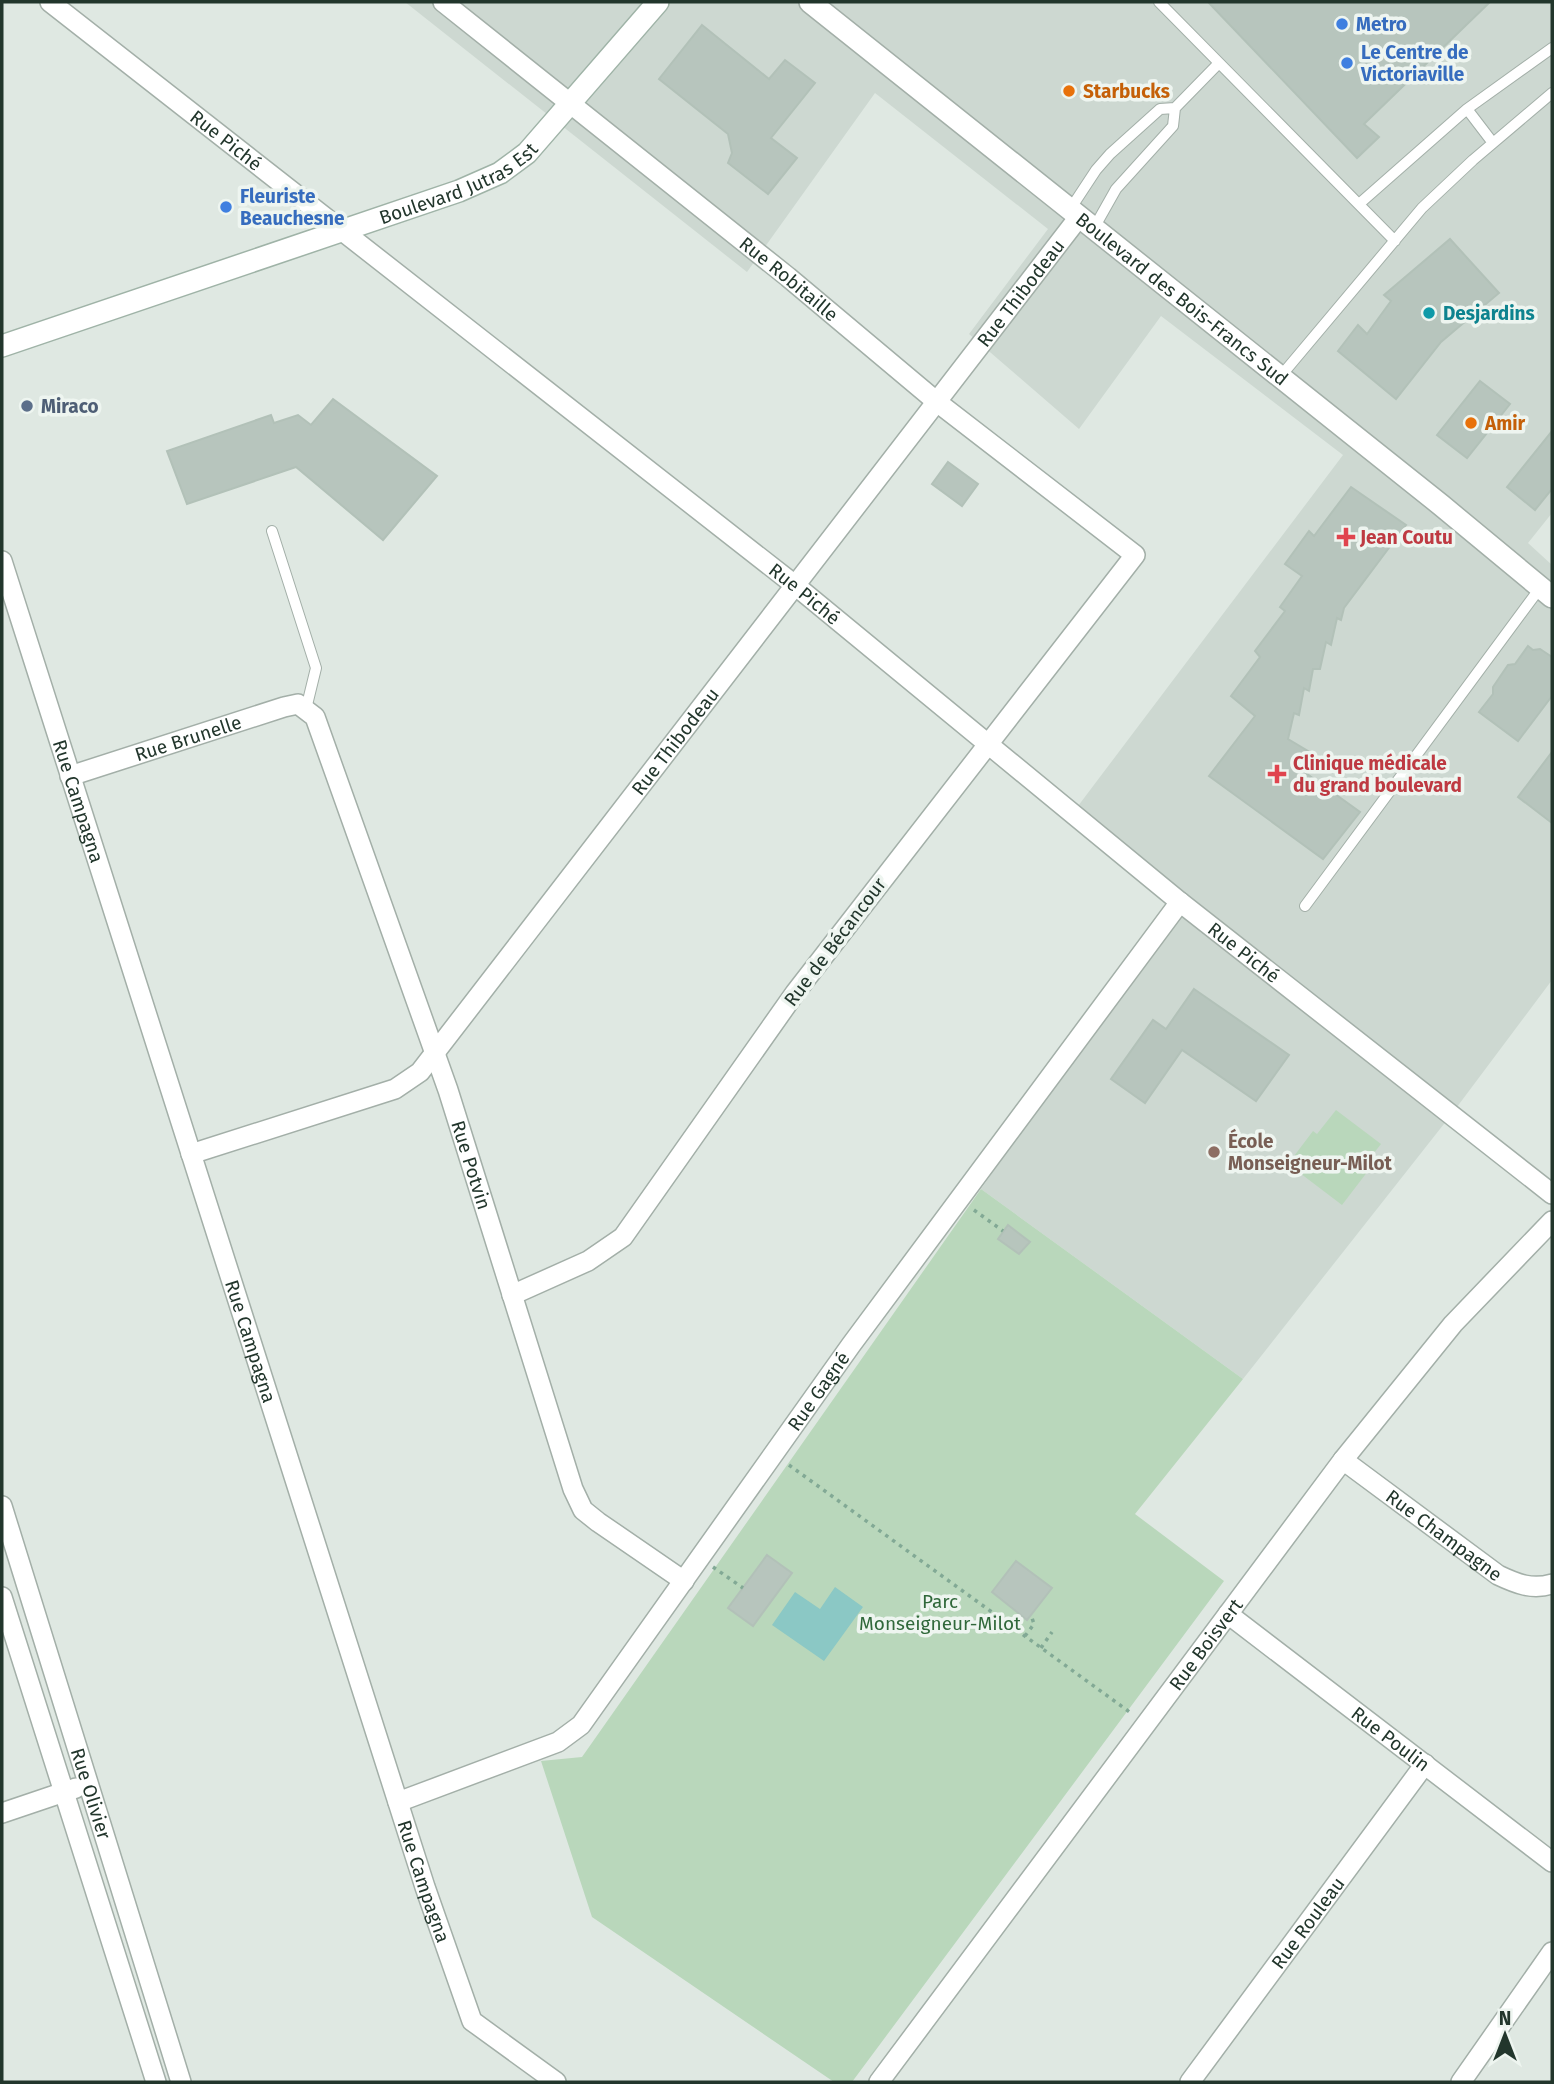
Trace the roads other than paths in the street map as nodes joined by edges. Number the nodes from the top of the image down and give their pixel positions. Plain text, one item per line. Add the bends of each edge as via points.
1 (50, 2) edge
2 (443, 2) edge
3 (658, 2) edge
4 (810, 2) edge
5 (1159, 2) edge
6 (1552, 48) edge
7 (1219, 63) junction
8 (1552, 93) edge
9 (571, 105) junction
10 (1175, 108) junction
11 (1467, 109) junction
12 (1493, 143) junction
13 (1359, 204) junction
14 (1081, 218) junction
15 (343, 230) junction
16 (1395, 241) junction
17 (2, 346) edge
18 (1280, 377) junction
19 (937, 402) junction
20 (272, 531) dead end
21 (1135, 555) joint
22 (2, 561) edge
23 (796, 586) junction
24 (1546, 592) edge
25 (306, 709) junction
26 (988, 744) junction
27 (70, 776) junction
28 (1180, 902) junction
29 (1306, 906) dead end
30 (435, 1051) junction
31 (191, 1154) junction
32 (1552, 1195) edge
33 (1552, 1221) edge
34 (512, 1296) junction
35 (1343, 1460) junction
36 (2, 1506) edge
37 (684, 1581) junction
38 (1552, 1584) edge
39 (2, 1597) edge
40 (1228, 1614) junction
41 (1425, 1764) junction
42 (86, 1784) junction
43 (64, 1791) junction
44 (398, 1802) junction
45 (2, 1813) edge
46 (1552, 1862) edge
47 (1552, 1952) edge
48 (161, 2020) junction
49 (139, 2026) junction
50 (156, 2082) edge
51 (181, 2082) edge
52 (556, 2082) edge
53 (879, 2082) edge
54 (1190, 2082) edge
55 (1461, 2082) edge

1 - 15 street, Rue Piché
2 - 9 street, Rue Robitaille
3 - 9 street, Boulevard Jutras Est
4 - 14 street, Boulevard des Bois-Francs Sud
5 - 7 lane
6 - 11 lane
7 - 10 lane
7 - 13 lane
8 - 12 lane
9 - 15 street, Boulevard Jutras Est via 527,153 500,173
9 - 19 street, Rue Robitaille via 788,276
10 - 14 lane via 1174,126 1116,189
10 - 14 lane via 1160,109 1096,170
11 - 12 lane
11 - 13 lane
12 - 16 lane via 1422,208
13 - 16 lane
14 - 18 street, Boulevard des Bois-Francs Sud
14 - 19 street, Rue Thibodeau
15 - 17 street, Boulevard Jutras Est
15 - 23 street, Rue Piché
16 - 18 lane
18 - 24 street, Boulevard des Bois-Francs Sud
19 - 21 street, Rue Robitaille
19 - 23 street, Rue Thibodeau
20 - 25 lane via 316,668
21 - 26 street, Rue de Bécancour
22 - 27 street, Rue Campagna
23 - 26 street, Rue Piché
23 - 30 street, Rue Thibodeau
24 - 29 lane
25 - 27 street, Rue Brunelle via 298,704 284,707
25 - 30 street, Rue Potvin via 315,717
26 - 28 street, Rue Piché
26 - 34 street, Rue de Bécancour via 795,992 623,1237 588,1261
27 - 31 street, Rue Campagna
28 - 32 street, Rue Piché
28 - 37 street, Rue Gagné via 773,1453
30 - 31 street, Rue Thibodeau via 420,1072 395,1089
30 - 34 street, Rue Potvin
31 - 44 street, Rue Campagna
33 - 35 street, Rue Boisvert via 1453,1324
34 - 37 street, Rue Potvin via 583,1510
35 - 38 street, Rue Champagne via 1498,1575 1521,1585 1540,1588
35 - 40 street, Rue Boisvert
36 - 42 street, Rue Olivier
37 - 44 street, Rue Gagné via 581,1725 558,1742
39 - 43 street, Rue Olivier
40 - 41 street, Rue Poulin
40 - 53 street, Rue Boisvert
41 - 46 street, Rue Poulin
41 - 54 street, Rue Rouleau
42 - 43 street
42 - 48 street, Rue Olivier
43 - 45 street
43 - 49 street, Rue Olivier
44 - 52 street, Rue Campagna via 472,2021
47 - 55 street
48 - 49 lane
48 - 51 street, Rue Olivier
49 - 50 street, Rue Olivier

